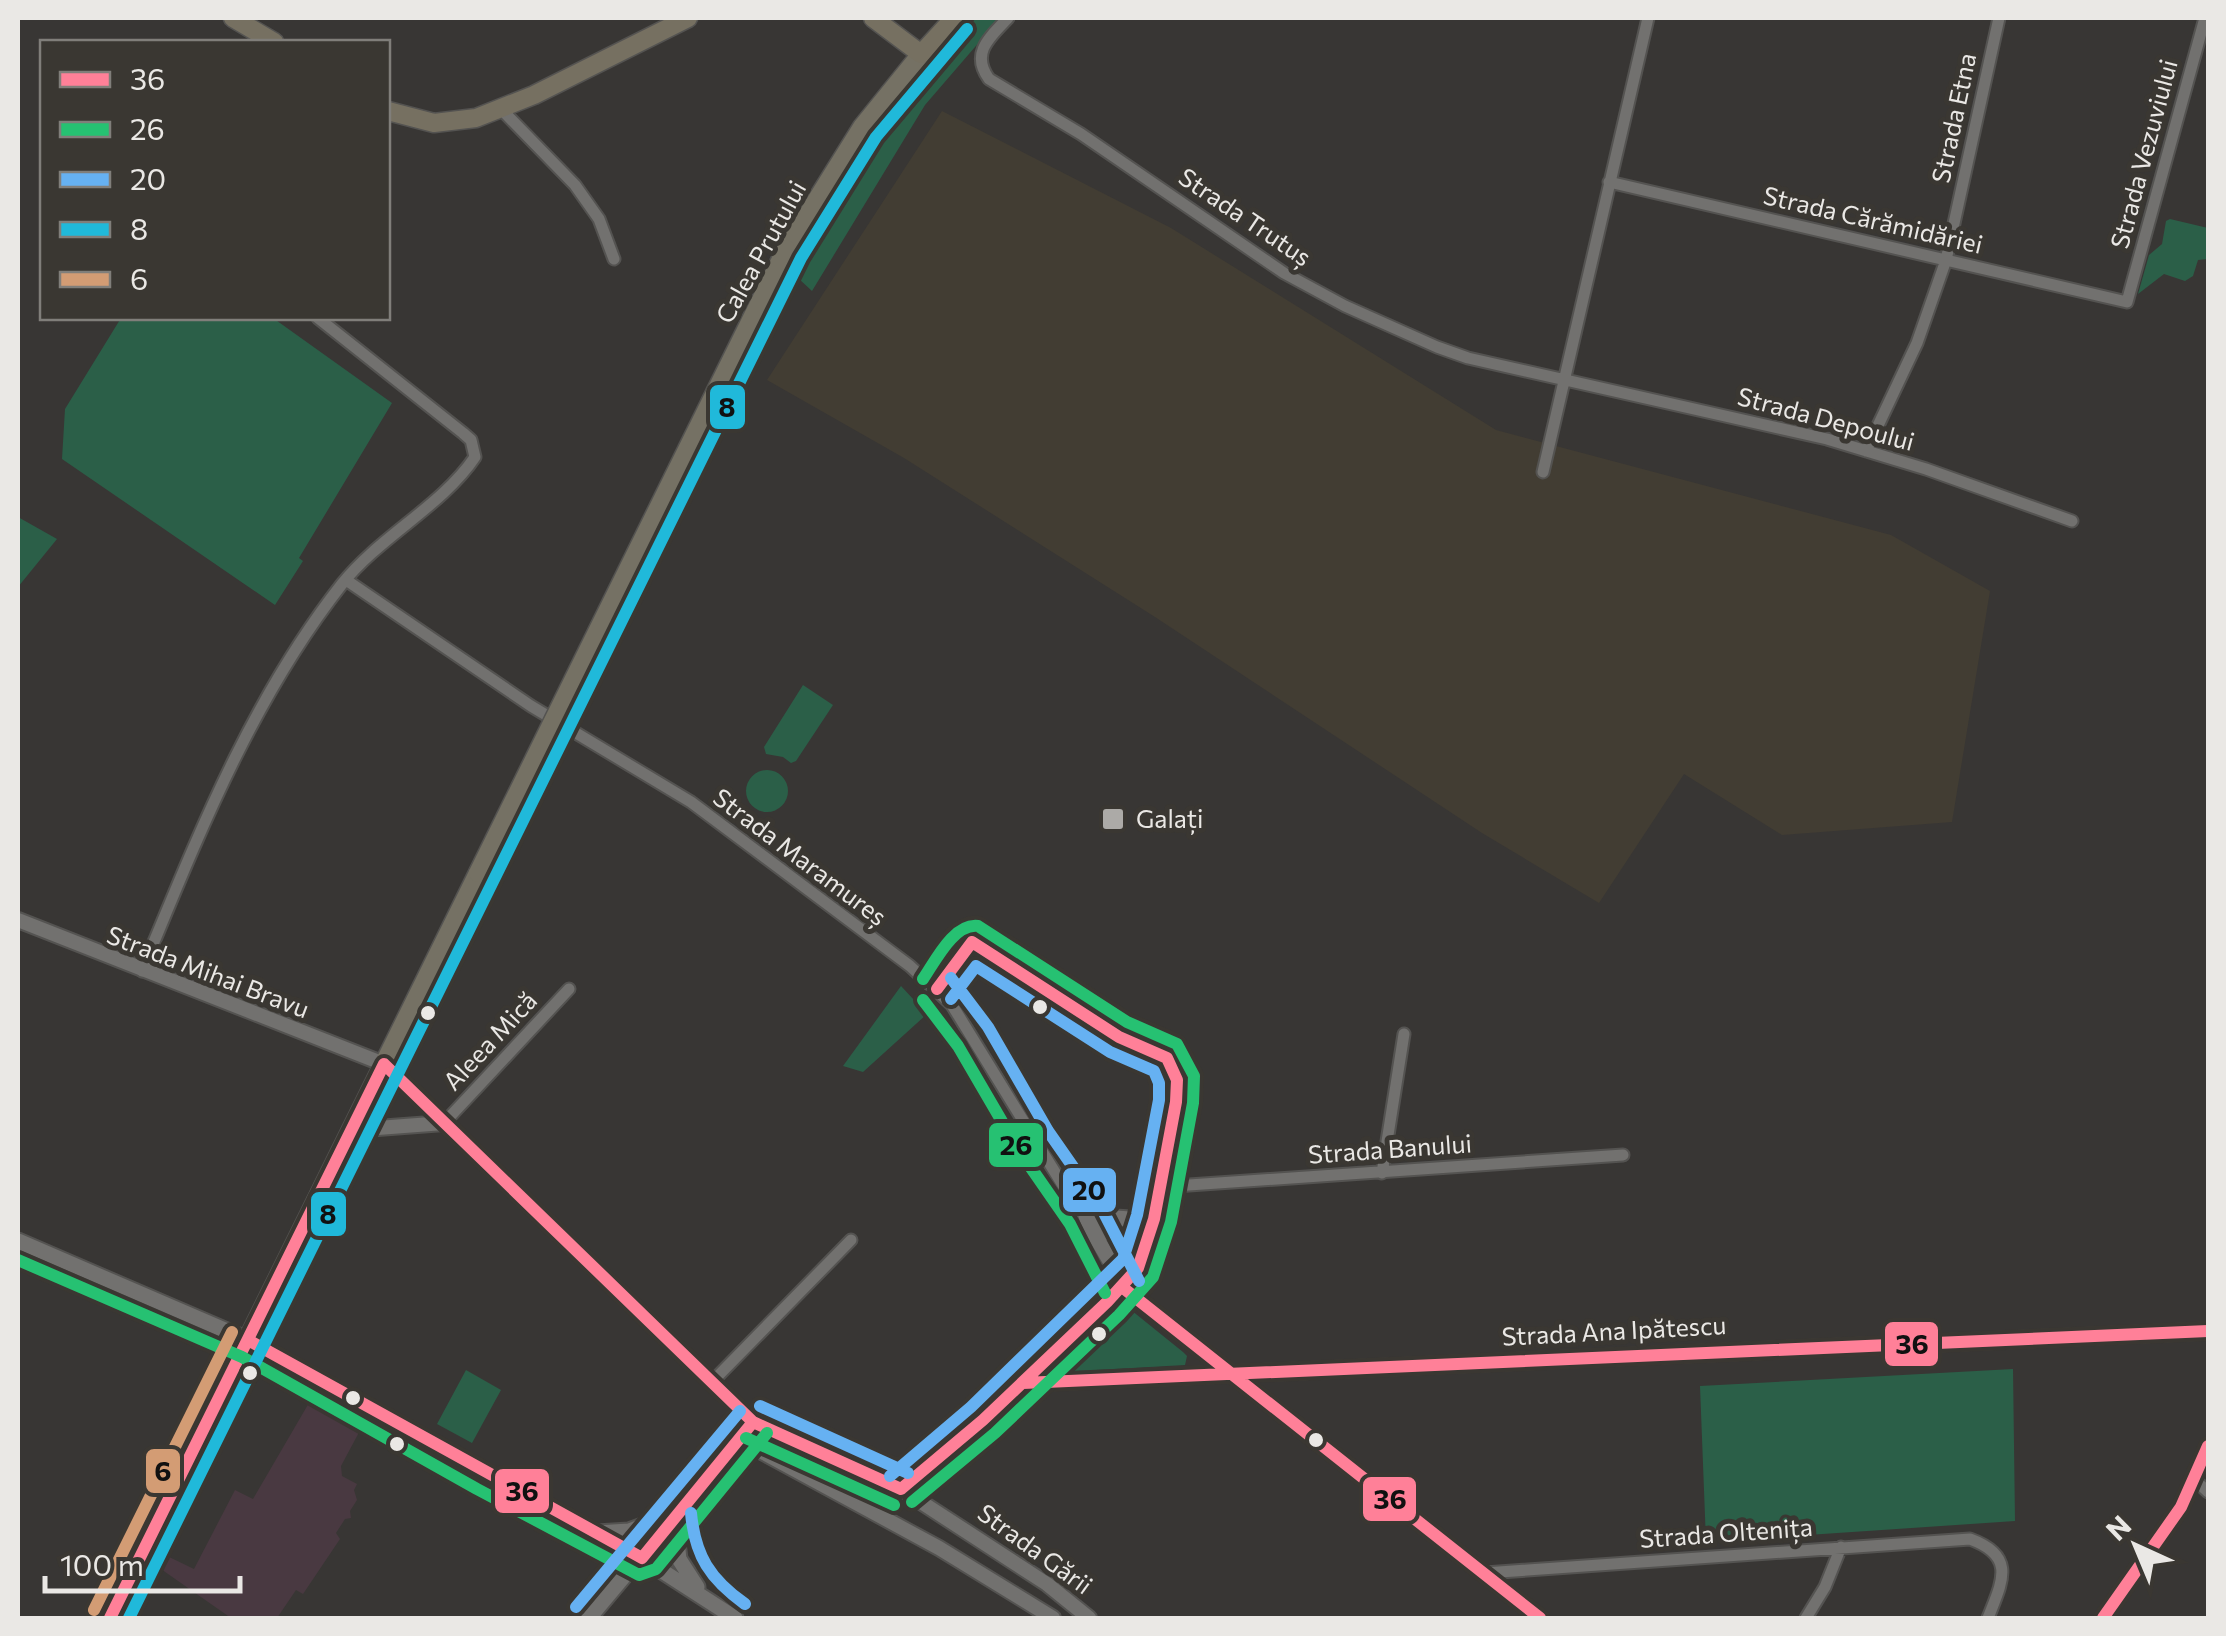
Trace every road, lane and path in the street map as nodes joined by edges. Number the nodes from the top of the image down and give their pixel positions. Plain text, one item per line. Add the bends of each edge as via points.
1 (234, 18) edge
2 (688, 18) edge
3 (873, 18) edge
4 (954, 18) edge
5 (1008, 18) edge
6 (1648, 18) edge
7 (1999, 18) edge
8 (2205, 18) edge
9 (271, 40) edge
10 (920, 54) junction
11 (501, 109) junction
12 (390, 112) edge
13 (1609, 182) junction
14 (614, 258) dead end
15 (1946, 260) junction
16 (2126, 302) joint
17 (321, 320) edge
18 (1564, 378) junction
19 (1866, 451) junction
20 (1543, 472) dead end
21 (2072, 521) dead end
22 (346, 580) junction
23 (18, 920) edge
24 (142, 971) junction
25 (569, 989) dead end
26 (1404, 1034) dead end
27 (1167, 1058) dead end
28 (384, 1064) junction
29 (444, 1124) junction
30 (352, 1130) junction
31 (1623, 1156) dead end
32 (1382, 1173) junction
33 (1160, 1187) junction
34 (1156, 1205) junction
35 (1086, 1216) junction
36 (852, 1240) dead end
37 (18, 1241) edge
38 (1145, 1252) junction
39 (1122, 1286) junction
40 (2208, 1332) edge
41 (248, 1340) junction
42 (1234, 1376) junction
43 (1023, 1382) junction
44 (712, 1384) junction
45 (752, 1422) junction
46 (738, 1438) junction
47 (2208, 1446) edge
48 (2195, 1480) junction
49 (900, 1488) junction
50 (2208, 1492) edge
51 (674, 1515) junction
52 (597, 1534) junction
53 (1840, 1547) junction
54 (642, 1558) junction
55 (1485, 1574) junction
56 (710, 1602) junction
57 (110, 1618) edge
58 (590, 1618) edge
59 (735, 1618) edge
60 (1053, 1618) edge
61 (1089, 1618) edge
62 (1540, 1618) edge
63 (1806, 1618) edge
64 (1988, 1618) edge
65 (2103, 1618) edge

1 - 9 highway
2 - 11 highway
3 - 10 highway
4 - 10 highway, Calea Prutului
5 - 18 street, Strada Trutuș via 980,54 989,79 1284,273 1436,346
6 - 13 street
7 - 15 street, Strada Etna
8 - 16 street, Strada Vezuviului
10 - 28 main road, Calea Prutului, bridge via 862,127 786,250
11 - 12 highway via 434,123
11 - 14 street via 575,186 599,219
13 - 15 street, Strada Cărămidăriei
13 - 18 street
15 - 16 street, Strada Cărămidăriei
15 - 19 street, Strada Etna via 1917,343
17 - 22 street via 464,433 475,457
18 - 19 street, Strada Depoului
18 - 20 street
19 - 21 street, Strada Depoului
22 - 24 street via 294,648 248,731
22 - 35 street, Strada Maramureș via 531,706 691,802 938,989
23 - 24 street, Strada Mihai Bravu
24 - 28 street, Strada Mihai Bravu
25 - 29 street, Aleea Mică
26 - 32 street
27 - 33 main road via 1176,1102
28 - 29 street
28 - 30 main road, Calea Prutului
29 - 30 street
29 - 44 street
30 - 41 main road, Calea Prutului
31 - 32 street, Strada Banului
32 - 33 street, Strada Banului
33 - 34 main road
34 - 35 main road via 1130,1219
34 - 38 main road
35 - 38 street, Strada Maramureș via 1104,1233
35 - 39 main road
36 - 44 street
37 - 41 main road
38 - 39 main road
39 - 42 street
39 - 43 main road
40 - 42 main road, Strada Ana Ipătescu
41 - 52 main road
41 - 57 main road, Calea Prutului
42 - 43 main road, Strada Ana Ipătescu
42 - 55 street
43 - 49 main road
44 - 45 street
45 - 46 main road
45 - 49 main road, Strada Gării
46 - 51 main road
46 - 60 street
47 - 48 street
48 - 50 street
48 - 65 street
49 - 61 street, Strada Gării
51 - 52 main road
51 - 54 main road
51 - 56 main road via 680,1559
52 - 54 main road
53 - 55 street, Strada Oltenița
53 - 63 street
53 - 64 street, Strada Oltenița via 1970,1539 1994,1551 2003,1565
54 - 56 main road
54 - 58 main road
55 - 62 street
56 - 59 main road

